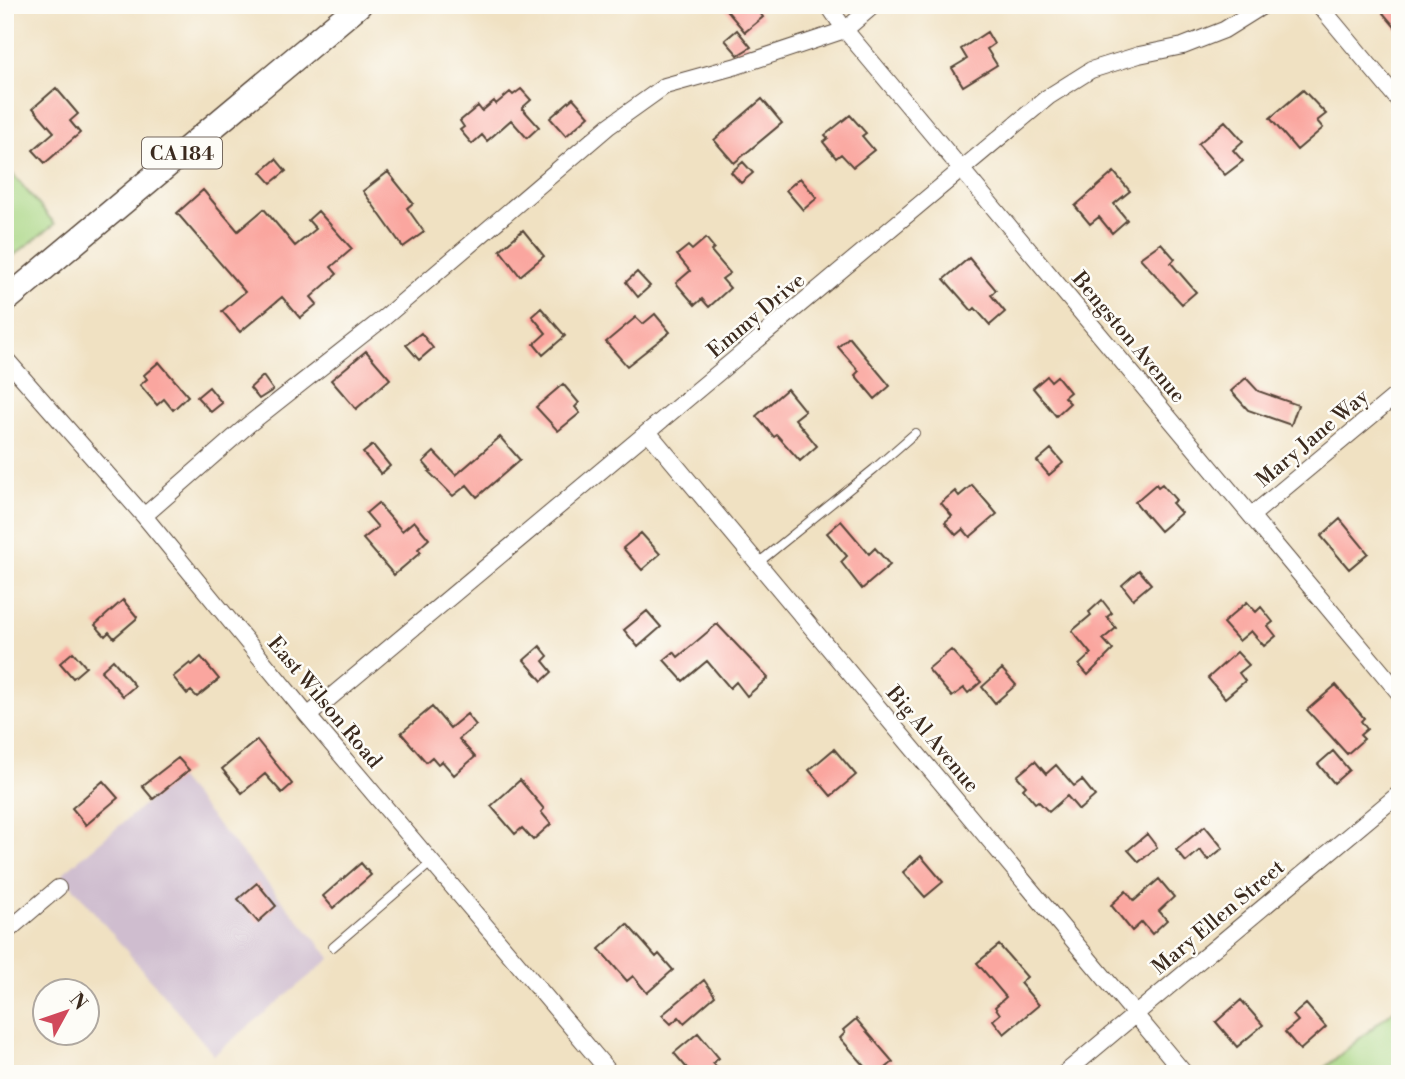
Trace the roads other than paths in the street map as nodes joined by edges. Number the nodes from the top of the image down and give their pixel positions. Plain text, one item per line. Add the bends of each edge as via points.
1 (359, 5) edge
2 (828, 5) edge
3 (874, 5) edge
4 (1264, 5) edge
5 (1319, 5) edge
6 (845, 30) junction
7 (1400, 102) edge
8 (962, 170) junction
9 (5, 300) edge
10 (5, 358) edge
11 (1400, 392) edge
12 (648, 432) junction
13 (915, 433) dead end
14 (144, 516) junction
15 (1251, 516) junction
16 (758, 563) junction
17 (1400, 694) edge
18 (308, 716) junction
19 (1400, 793) edge
20 (432, 862) junction
21 (58, 888) dead end
22 (5, 933) edge
23 (333, 947) dead end
24 (1135, 1014) junction
25 (611, 1074) edge
26 (1064, 1074) edge
27 (1185, 1074) edge

1 - 9 main road, CA 184
2 - 6 street, Bengston Avenue
3 - 6 street
4 - 8 street, Emmy Drive via 1224,30 1183,46 1091,70 1048,97
5 - 7 street
6 - 8 street, Bengston Avenue
6 - 14 street via 665,86 609,127
8 - 12 street, Emmy Drive
8 - 15 street, Bengston Avenue
10 - 14 street, East Wilson Road
11 - 15 street, Mary Jane Way
12 - 16 street, Big Al Avenue
12 - 18 street, Emmy Drive
13 - 16 lane
14 - 18 street, East Wilson Road
15 - 17 street, Bengston Avenue
16 - 24 street, Big Al Avenue
18 - 20 street, East Wilson Road
19 - 24 street, Mary Ellen Street
20 - 23 lane
20 - 25 street, East Wilson Road
21 - 22 street
24 - 26 street, Mary Ellen Street
24 - 27 street, Big Al Avenue

